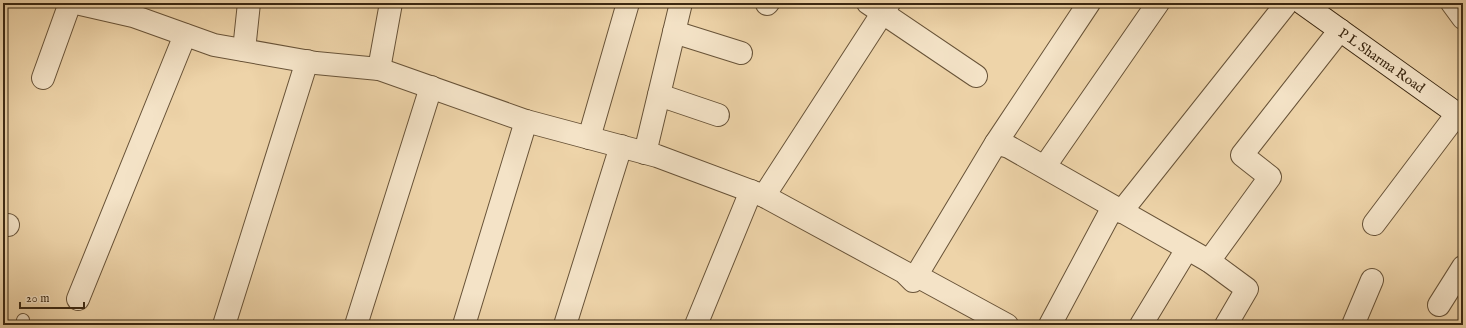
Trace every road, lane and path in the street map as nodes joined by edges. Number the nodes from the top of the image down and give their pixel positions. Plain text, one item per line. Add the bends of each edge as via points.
1 (70, 3) edge
2 (76, 3) edge
3 (249, 3) edge
4 (391, 3) edge
5 (628, 3) edge
6 (681, 3) edge
7 (1089, 3) edge
8 (1158, 3) edge
9 (1287, 3) edge
10 (1302, 3) edge
11 (1452, 3) edge
12 (880, 6) edge
13 (1463, 18) edge
14 (1340, 30) junction
15 (674, 32) junction
16 (185, 35) junction
17 (244, 50) junction
18 (741, 53) dead end
19 (307, 61) junction
20 (379, 70) junction
21 (976, 76) dead end
22 (43, 78) dead end
23 (431, 88) junction
24 (659, 95) junction
25 (718, 115) dead end
26 (1460, 116) edge
27 (526, 121) junction
28 (589, 138) junction
29 (996, 143) junction
30 (621, 146) junction
31 (645, 152) junction
32 (1044, 166) junction
33 (758, 193) junction
34 (1117, 210) junction
35 (1374, 224) dead end
36 (1187, 249) junction
37 (1209, 261) junction
38 (1463, 267) edge
39 (917, 276) junction
40 (1372, 280) dead end
41 (78, 299) dead end
42 (1438, 305) dead end
43 (224, 325) edge
44 (356, 325) edge
45 (464, 325) edge
46 (565, 325) edge
47 (696, 325) edge
48 (1007, 325) edge
49 (1050, 325) edge
50 (1141, 325) edge
51 (1226, 325) edge
52 (1353, 325) edge

1 - 22 street
2 - 16 street via 133,16
3 - 17 street
4 - 20 street
5 - 28 street
6 - 15 street
7 - 29 street
8 - 32 street
9 - 34 street
10 - 14 street, P L Sharma Road
11 - 13 street
12 - 21 street
12 - 33 street
14 - 26 street, P L Sharma Road
14 - 37 street via 1242,155 1270,177
15 - 18 street
15 - 24 street
16 - 17 street via 214,45
16 - 41 street
17 - 19 street
19 - 20 street
19 - 43 street
20 - 23 street
23 - 27 street
23 - 44 street
24 - 25 street
24 - 31 street
26 - 35 street
27 - 28 street
27 - 45 street
28 - 30 street
29 - 32 street via 1009,147
29 - 39 street
30 - 31 street
30 - 46 street
31 - 33 street
32 - 34 street
33 - 39 street via 904,272 913,281
33 - 47 street
34 - 36 street
34 - 49 street
36 - 37 street
36 - 50 street
37 - 51 street via 1247,289
38 - 42 street
39 - 48 street
40 - 52 street

